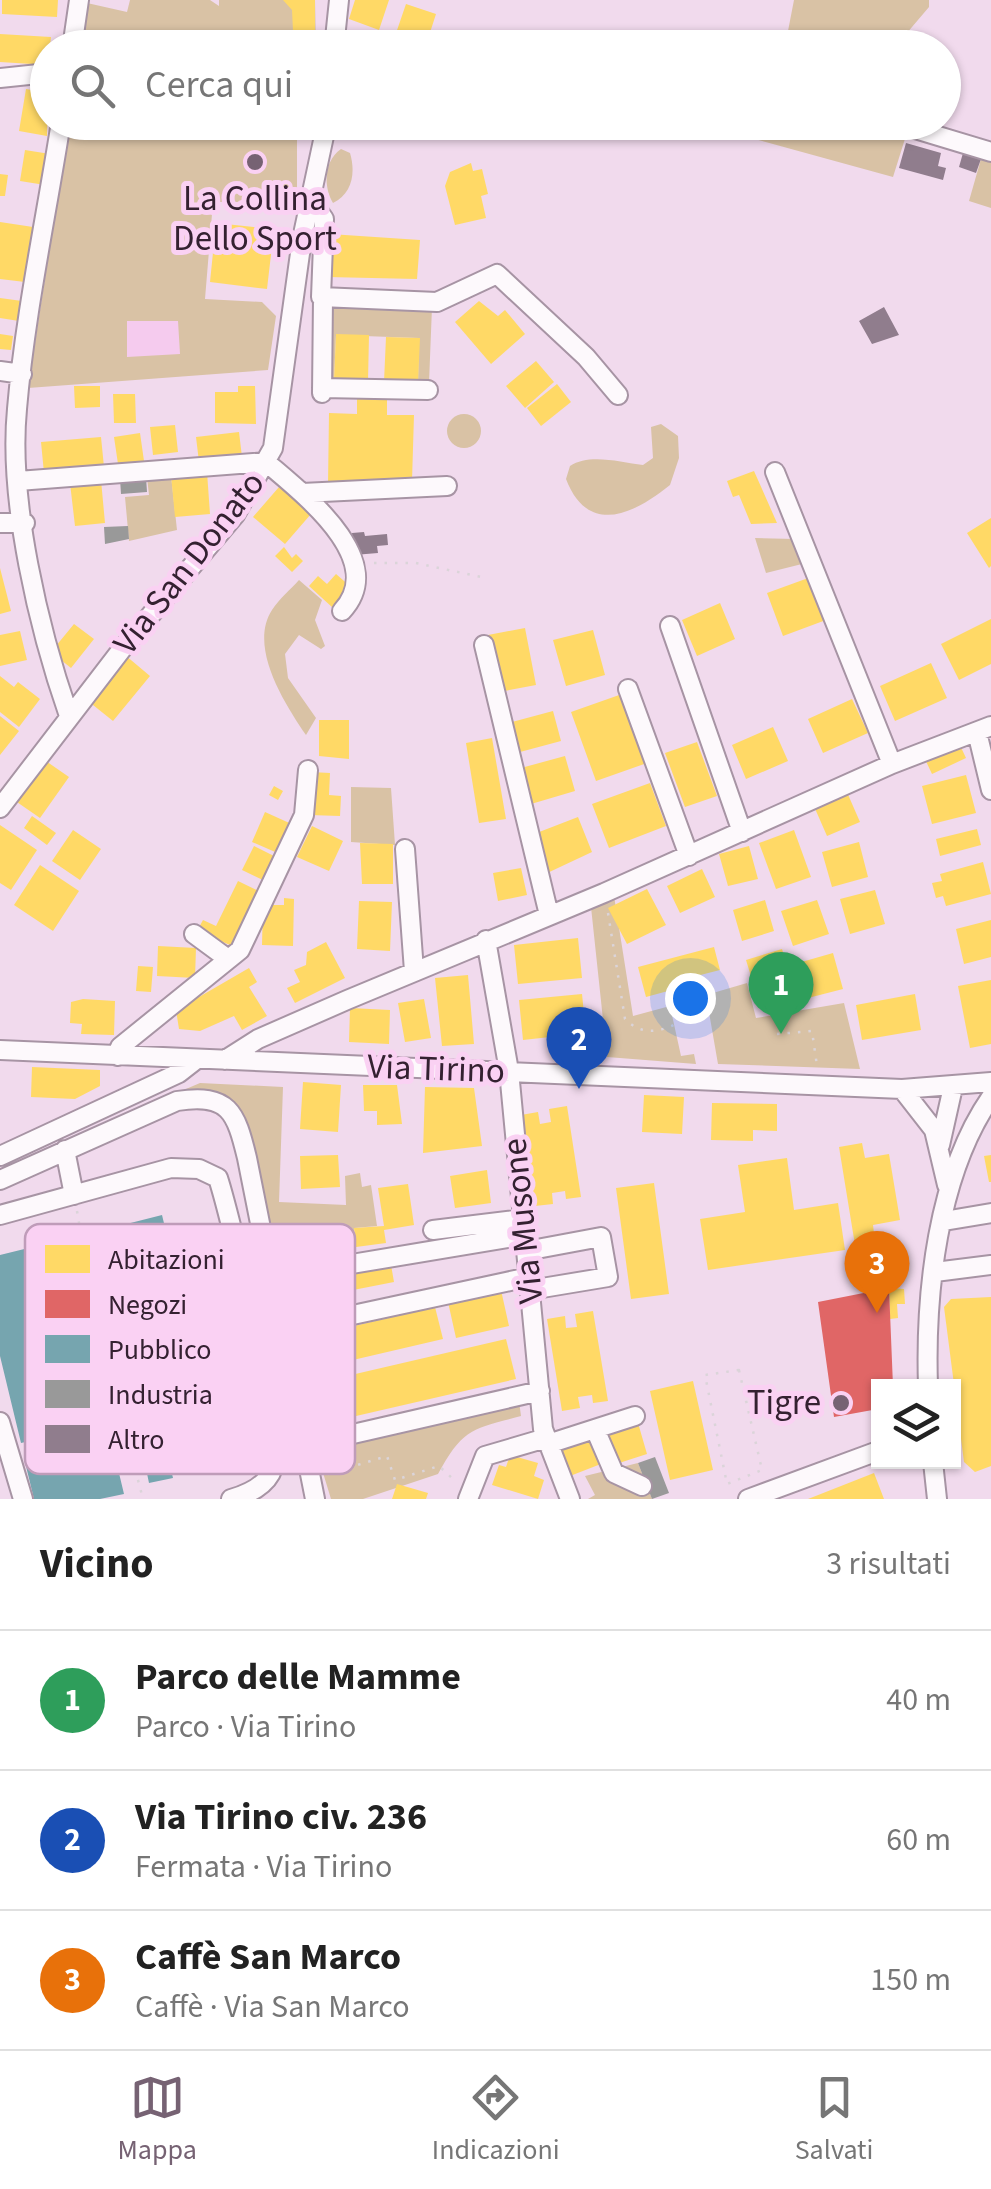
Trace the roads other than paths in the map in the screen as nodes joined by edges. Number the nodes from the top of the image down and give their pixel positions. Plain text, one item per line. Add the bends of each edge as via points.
1 (79, 0) edge
2 (338, 0) edge
3 (75, 30) edge
4 (336, 30) edge
5 (30, 76) edge
6 (0, 78) edge
7 (58, 140) edge
8 (323, 140) edge
9 (951, 140) edge
10 (991, 152) edge
11 (312, 202) junction
12 (323, 298) junction
13 (0, 371) edge
14 (22, 374) junction
15 (428, 390) dead end
16 (618, 395) dead end
17 (9, 399) edge
18 (266, 462) junction
19 (775, 472) dead end
20 (18, 481) junction
21 (447, 486) dead end
22 (302, 493) junction
23 (25, 523) junction
24 (0, 524) edge
25 (342, 611) dead end
26 (670, 626) dead end
27 (484, 645) dead end
28 (628, 689) dead end
29 (69, 716) junction
30 (984, 729) edge
31 (892, 764) junction
32 (308, 770) dead end
33 (991, 790) edge
34 (3, 797) edge
35 (742, 832) junction
36 (405, 849) dead end
37 (690, 856) junction
38 (549, 915) junction
39 (194, 934) dead end
40 (486, 940) junction
41 (228, 960) junction
42 (414, 971) junction
43 (0, 1050) edge
44 (118, 1056) junction
45 (197, 1059) junction
46 (225, 1060) junction
47 (510, 1071) junction
48 (991, 1082) edge
49 (953, 1087) junction
50 (902, 1089) junction
51 (991, 1097) edge
52 (968, 1137) junction
53 (940, 1146) junction
54 (66, 1150) junction
55 (0, 1156) edge
56 (0, 1180) edge
57 (948, 1189) junction
58 (74, 1195) junction
59 (991, 1213) edge
60 (0, 1215) edge
61 (944, 1222) junction
62 (233, 1224) edge
63 (260, 1224) edge
64 (433, 1230) dead end
65 (525, 1235) junction
66 (355, 1263) edge
67 (991, 1265) edge
68 (934, 1272) junction
69 (529, 1283) junction
70 (355, 1316) edge
71 (928, 1379) edge
72 (540, 1391) junction
73 (635, 1416) dead end
74 (0, 1422) edge
75 (595, 1428) junction
76 (355, 1434) edge
77 (547, 1441) junction
78 (871, 1454) edge
79 (934, 1469) edge
80 (267, 1474) edge
81 (311, 1474) edge
82 (642, 1486) dead end
83 (23, 1499) edge
84 (231, 1499) edge
85 (316, 1499) edge
86 (468, 1499) edge
87 (570, 1499) edge
88 (748, 1499) edge
89 (936, 1499) edge

1 - 3 street
2 - 4 street
5 - 6 street
7 - 14 street
8 - 11 street, Via San Donato
9 - 10 street
11 - 12 street via 324,220
11 - 18 street, Via San Donato via 278,430
12 - 15 street via 322,391
12 - 16 street via 437,302 497,274
13 - 14 street
14 - 17 street
17 - 20 street
18 - 20 street
18 - 22 street
18 - 29 street, Via San Donato via 235,515
19 - 31 street
20 - 23 street
21 - 22 street
22 - 25 street via 330,522 353,564 358,588
23 - 24 street
23 - 29 street via 46,652
26 - 35 street
27 - 38 street
28 - 37 street
29 - 34 street, Via San Donato
30 - 31 street
30 - 33 street
31 - 35 street
32 - 41 street via 304,815 240,950
35 - 37 street
36 - 42 street
37 - 38 street
38 - 40 street
39 - 41 street
40 - 42 street
40 - 47 street, Via Musone
41 - 44 street via 120,1047
42 - 46 street
43 - 44 street, Via Tirino
44 - 45 street, Via Tirino
45 - 46 street, Via Tirino
45 - 55 street
46 - 47 street, Via Tirino
47 - 50 street, Via Tirino
47 - 65 street, Via Musone
48 - 49 street, Via Tirino
49 - 50 street, Via Tirino
49 - 52 street
49 - 53 street
50 - 53 street via 926,1114
51 - 52 street
52 - 57 street
53 - 57 street
54 - 56 street
54 - 58 street
54 - 63 street via 177,1101 218,1102 230,1110 247,1158
57 - 61 street
58 - 60 street
58 - 62 street via 171,1168 199,1169 218,1178
59 - 61 street
61 - 68 street
64 - 65 street
65 - 66 street
65 - 69 street, Via Musone
65 - 69 street via 601,1237 608,1277
67 - 68 street
68 - 71 street
69 - 70 street
69 - 72 street, Via Musone
72 - 76 street
72 - 77 street, Via Musone
73 - 75 street
74 - 83 street
75 - 77 street
75 - 82 street via 614,1473
77 - 86 street via 485,1456
77 - 87 street, Via Musone
78 - 88 street
79 - 89 street
80 - 84 street via 258,1488
81 - 85 street

